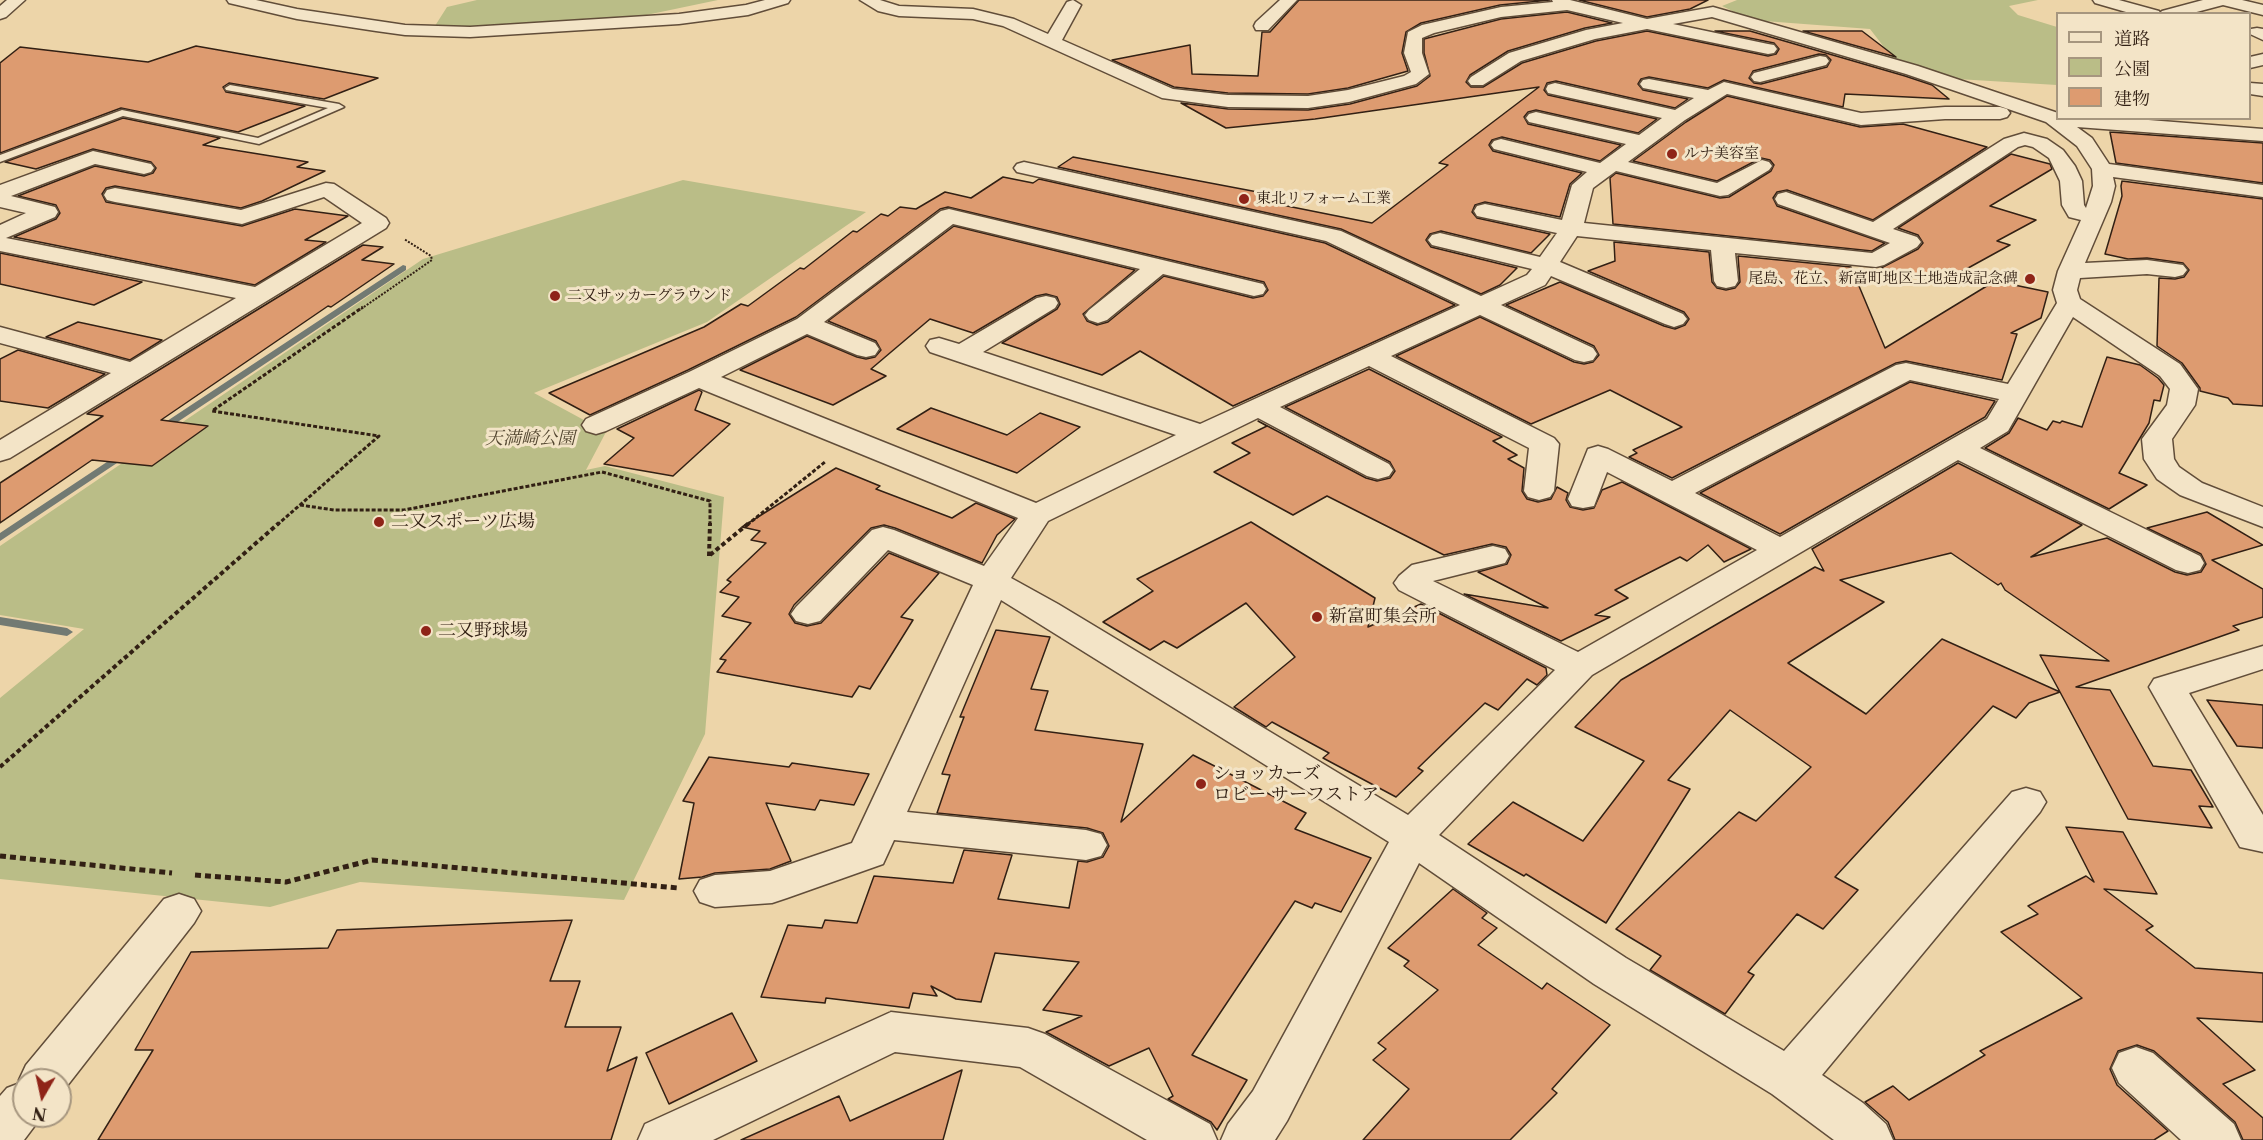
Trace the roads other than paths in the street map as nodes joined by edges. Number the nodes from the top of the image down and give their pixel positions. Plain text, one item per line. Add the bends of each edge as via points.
1 (17, 0) edge
2 (235, 0) edge
3 (782, 0) edge
4 (868, 0) edge
5 (1289, 0) edge
6 (2101, 0) edge
7 (2222, 0) edge
8 (1563, 2) edge
9 (1073, 5) dead end
10 (1716, 6) edge
11 (2263, 10) edge
12 (2146, 12) edge
13 (2176, 12) edge
14 (0, 14) edge
15 (1642, 17) junction
16 (1262, 26) dead end
17 (1711, 37) junction
18 (1052, 42) junction
19 (1566, 43) junction
20 (1679, 51) dead end
21 (1820, 61) junction
22 (1542, 62) dead end
23 (1760, 77) dead end
24 (1477, 81) dead end
25 (1649, 84) dead end
26 (230, 88) dead end
27 (1555, 89) dead end
28 (1710, 96) junction
29 (2000, 113) junction
30 (1678, 116) junction
31 (1536, 118) dead end
32 (2055, 119) joint
33 (2056, 120) edge
34 (2068, 120) edge
35 (2263, 135) edge
36 (1642, 142) junction
37 (1501, 145) dead end
38 (0, 159) edge
39 (1762, 166) dead end
40 (1608, 167) junction
41 (144, 168) dead end
42 (1024, 168) dead end
43 (2102, 169) junction
44 (2263, 191) edge
45 (0, 194) edge
46 (115, 195) dead end
47 (1786, 199) dead end
48 (0, 200) edge
49 (1485, 211) dead end
50 (2093, 217) junction
51 (1571, 229) junction
52 (1876, 230) junction
53 (0, 233) edge
54 (1440, 240) dead end
55 (0, 244) edge
56 (1722, 244) junction
57 (1546, 265) junction
58 (1158, 266) junction
59 (2175, 270) dead end
60 (2070, 271) junction
61 (1726, 281) dead end
62 (1254, 289) dead end
63 (257, 295) junction
64 (1046, 303) dead end
65 (2069, 303) junction
66 (1479, 305) junction
67 (1098, 315) dead end
68 (1674, 319) dead end
69 (806, 324) junction
70 (0, 335) edge
71 (866, 349) dead end
72 (1584, 354) dead end
73 (1370, 356) junction
74 (132, 371) junction
75 (699, 378) junction
76 (2016, 394) junction
77 (1258, 407) junction
78 (596, 425) dead end
79 (1203, 435) junction
80 (1958, 448) junction
81 (0, 452) edge
82 (1378, 470) dead end
83 (1539, 491) dead end
84 (1672, 493) junction
85 (1583, 499) dead end
86 (1037, 514) junction
87 (2263, 518) edge
88 (1781, 550) junction
89 (1493, 556) dead end
90 (2188, 563) dead end
91 (992, 581) junction
92 (808, 614) dead end
93 (2263, 657) edge
94 (1579, 667) junction
95 (2026, 802) dead end
96 (881, 824) junction
97 (1412, 837) junction
98 (2260, 840) edge
99 (1086, 845) dead end
100 (179, 886) road end
101 (715, 891) road end
102 (51, 1068) edge
103 (2136, 1068) dead end
104 (1789, 1078) junction
105 (12, 1118) edge
106 (0, 1133) edge
107 (663, 1140) edge
108 (1192, 1140) edge
109 (1246, 1140) edge
110 (1868, 1140) edge
111 (2216, 1140) edge

1 - 14 street
2 - 3 street via 297,14 405,30 470,32 679,19 748,10
4 - 18 street via 899,11 991,17
5 - 16 street
6 - 12 street
7 - 11 street
7 - 13 street
8 - 15 street
8 - 18 street via 1428,29 1414,36 1413,53 1420,74 1349,96 1308,102 1228,101 1169,94
9 - 18 street
10 - 15 street via 1680,18
10 - 32 street
15 - 17 street
15 - 19 street
17 - 20 street
17 - 21 street
19 - 22 street
19 - 24 street via 1515,57
21 - 23 street
21 - 29 street
25 - 28 street
26 - 38 lane via 339,107 259,141 122,113
27 - 30 street
28 - 29 street via 1724,88 1861,119
28 - 30 street
29 - 32 street
30 - 36 street
31 - 36 street
33 - 43 street via 2085,142
34 - 35 street
36 - 40 street
37 - 40 street
39 - 40 street via 1720,190
40 - 51 street via 1583,185
41 - 45 street via 93,157
42 - 66 street via 1333,236
43 - 44 street
43 - 50 street via 2104,186
46 - 63 street via 242,217 326,189 378,223
47 - 52 street
48 - 53 street via 47,212
49 - 51 street
50 - 52 street via 2077,212 2072,181 2056,154 2040,143 2024,139 2011,143
50 - 60 street
51 - 56 street
51 - 57 street
52 - 56 street via 1910,242 1876,260
54 - 57 street
55 - 63 street
56 - 61 street
57 - 66 street via 1536,280
57 - 68 street
58 - 62 street
58 - 67 street
58 - 69 street via 950,216
59 - 60 street via 2147,267
60 - 65 street via 2065,290
63 - 74 street
64 - 79 street via 950,350
65 - 76 street
65 - 87 street via 2170,370 2184,389 2181,405 2157,439 2159,459 2168,473 2222,504
66 - 72 street
66 - 73 street
69 - 71 street
69 - 75 street
70 - 74 street
73 - 77 street
73 - 83 street via 1544,444
74 - 81 street
75 - 78 street
75 - 86 street
76 - 80 street via 1998,424
76 - 84 street via 1906,371
77 - 79 street
77 - 82 street
79 - 86 street
80 - 88 street
80 - 90 street
84 - 85 street via 1598,455
84 - 88 street
86 - 91 street
88 - 94 street
89 - 94 street via 1424,572 1411,583
91 - 92 street via 883,537
91 - 96 street
91 - 97 street
93 - 98 street via 2167,687
94 - 97 street
95 - 104 street
96 - 99 street
96 - 101 street via 868,853 772,887
97 - 104 street via 1610,971
97 - 109 street via 1270,1106
100 - 102 street
103 - 111 street
104 - 110 street via 1845,1118
105 - 106 street
107 - 108 street via 891,1032 1029,1048

